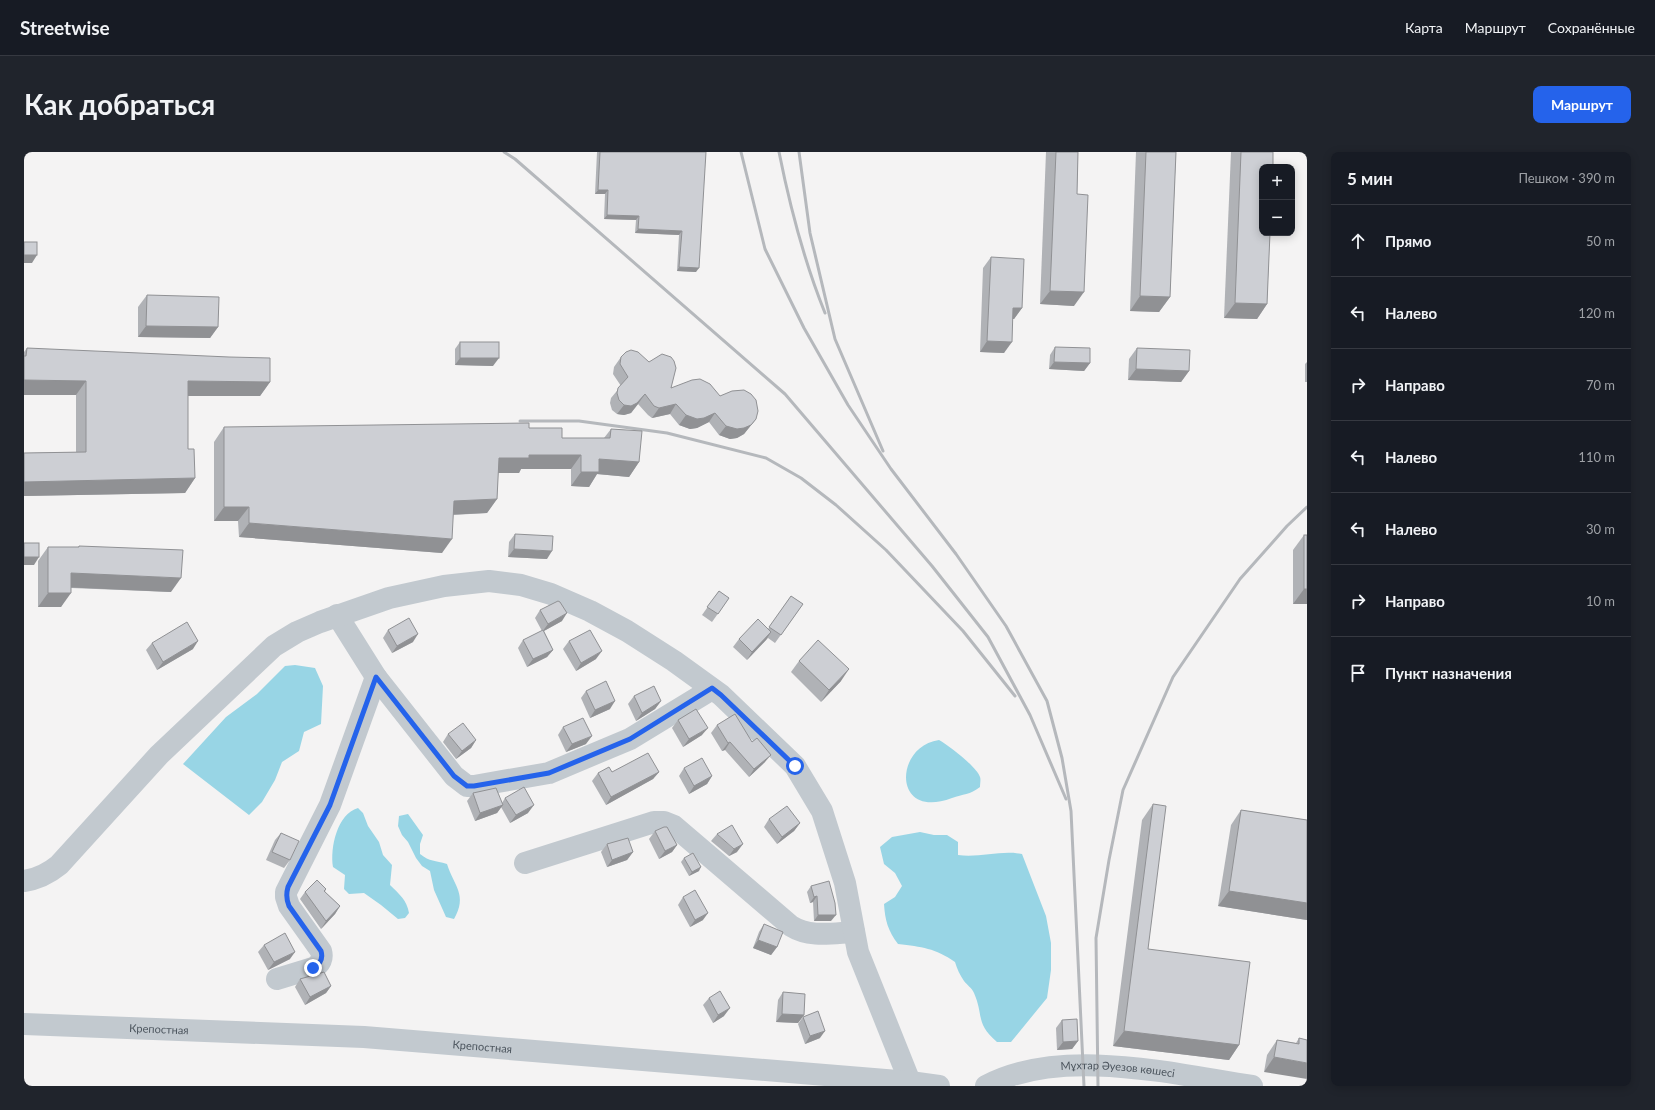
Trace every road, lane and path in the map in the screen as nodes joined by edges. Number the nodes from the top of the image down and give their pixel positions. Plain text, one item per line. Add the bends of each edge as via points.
1 (337, 615) junction
2 (376, 677) junction
3 (712, 688) junction
4 (525, 863) dead end
5 (24, 881) edge
6 (854, 932) junction
7 (277, 979) dead end
8 (24, 1024) edge
9 (910, 1082) junction
10 (940, 1086) edge
11 (986, 1086) edge
12 (1252, 1086) edge

1 - 2 street
1 - 3 street via 389,598 444,586 489,581 520,584 590,610 674,661
1 - 5 street via 297,632 274,646 159,756 59,865 48,874
2 - 3 street via 454,776 467,786 549,773 630,739
2 - 7 street via 330,805 286,892 289,906 321,951 321,961 313,968
3 - 6 street via 795,766 822,811 845,883
4 - 6 street via 654,822 664,822 674,826 798,931
6 - 9 street via 858,952
8 - 9 street, Крепостная via 364,1037
9 - 10 street, Крепостная
11 - 12 street, Мұхтар Әуезов көшесі via 1018,1073 1036,1069 1097,1066 1145,1069

